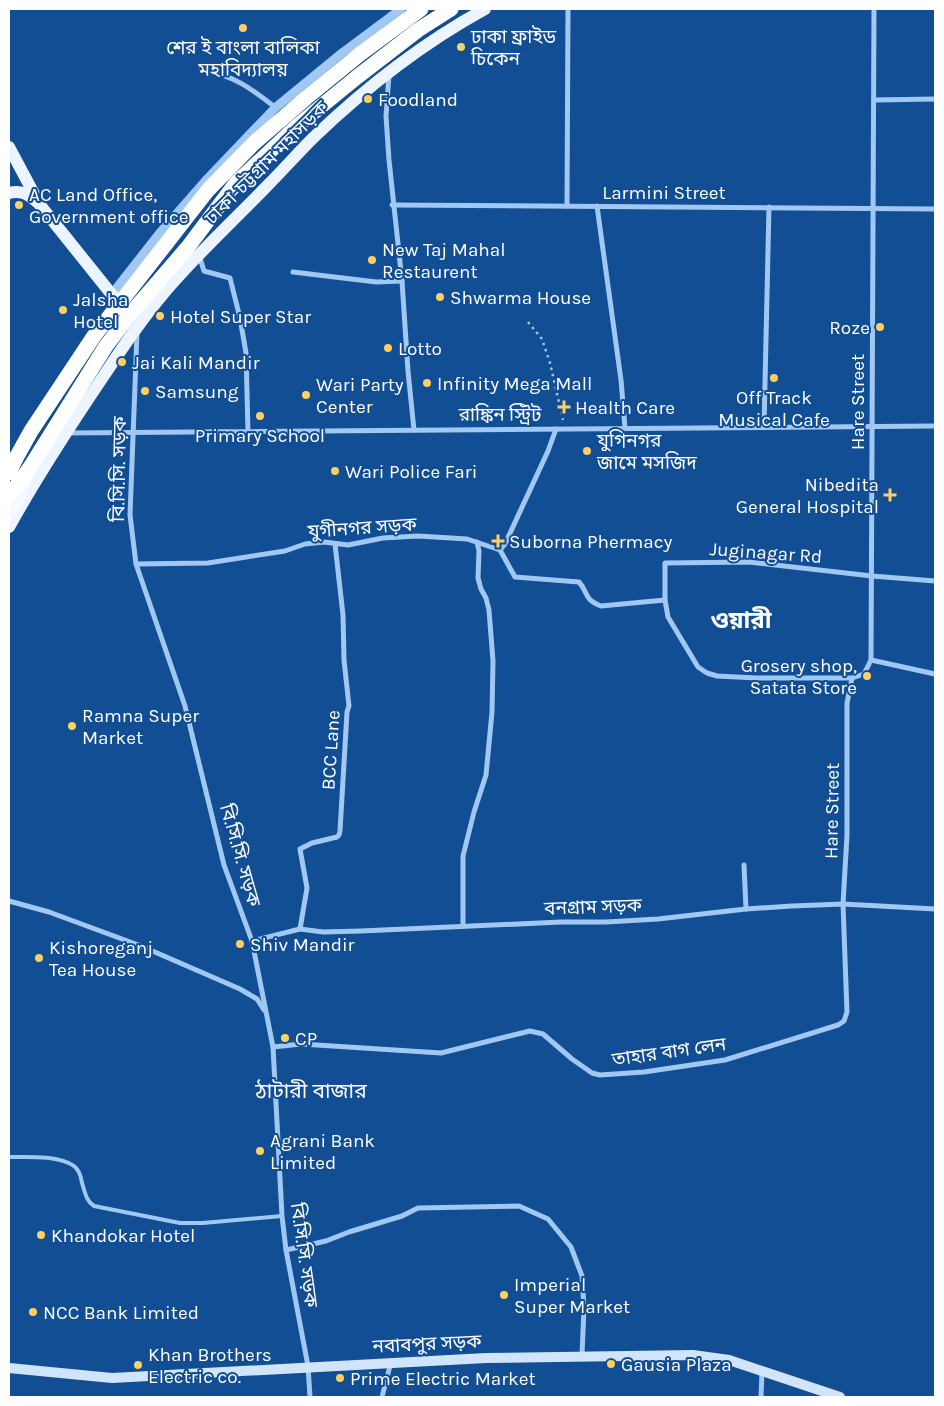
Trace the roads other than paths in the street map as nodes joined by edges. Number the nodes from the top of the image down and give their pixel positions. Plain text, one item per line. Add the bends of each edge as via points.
1 (401, 9) edge
2 (421, 9) edge
3 (452, 9) edge
4 (485, 9) edge
5 (568, 9) edge
6 (874, 9) edge
7 (458, 24) junction
8 (201, 70) dead end
9 (389, 73) junction
10 (935, 99) edge
11 (874, 100) junction
12 (275, 108) junction
13 (313, 138) junction
14 (9, 147) edge
15 (9, 192) edge
16 (40, 205) junction
17 (392, 205) junction
18 (567, 206) junction
19 (597, 206) junction
20 (769, 208) junction
21 (873, 208) junction
22 (935, 209) edge
23 (199, 254) junction
24 (293, 272) dead end
25 (402, 281) junction
26 (112, 294) junction
27 (137, 327) junction
28 (872, 426) junction
29 (935, 426) edge
30 (764, 427) junction
31 (625, 428) junction
32 (556, 429) junction
33 (414, 430) junction
34 (248, 432) junction
35 (64, 433) junction
36 (132, 433) junction
37 (12, 463) edge
38 (28, 469) junction
39 (9, 473) edge
40 (9, 496) edge
41 (9, 514) edge
42 (9, 527) edge
43 (477, 542) junction
44 (335, 544) junction
45 (500, 550) junction
46 (136, 564) junction
47 (872, 576) junction
48 (935, 581) edge
49 (665, 600) junction
50 (871, 660) junction
51 (935, 674) edge
52 (852, 678) junction
53 (744, 865) dead end
54 (9, 901) edge
55 (843, 904) junction
56 (746, 909) junction
57 (935, 909) edge
58 (463, 926) junction
59 (300, 929) junction
60 (252, 941) junction
61 (266, 1012) junction
62 (273, 1047) junction
63 (9, 1157) edge
64 (282, 1216) junction
65 (286, 1250) junction
66 (582, 1355) junction
67 (391, 1362) junction
68 (308, 1366) junction
69 (9, 1368) edge
70 (762, 1371) junction
71 (310, 1397) edge
72 (382, 1397) edge
73 (762, 1397) edge
74 (840, 1397) edge

1 - 12 street
2 - 37 highway, bridge via 306,98 254,143 208,190 94,336
3 - 7 street
3 - 38 highway, bridge via 357,76 236,183 106,346
4 - 7 main road, ঢাকা-চট্টগ্রাম মহাসড়ক
5 - 18 street
6 - 11 street, Hare Street
7 - 9 main road, ঢাকা-চট্টগ্রাম মহাসড়ক
8 - 12 street via 227,76
9 - 13 main road, ঢাকা-চট্টগ্রাম মহাসড়ক
9 - 17 street via 386,116
10 - 11 street
11 - 21 street, Hare Street
12 - 13 street
12 - 26 street via 208,178
13 - 23 main road, ঢাকা-চট্টগ্রাম মহাসড়ক
14 - 16 main road
15 - 16 main road via 28,194
16 - 26 main road
17 - 18 street, Larmini Street
17 - 25 street
18 - 19 street, Larmini Street
19 - 20 street, Larmini Street
19 - 31 street
20 - 21 street, Larmini Street
20 - 30 street
21 - 22 street, Larmini Street
21 - 28 street, Hare Street
23 - 27 main road, ঢাকা-চট্টগ্রাম মহাসড়ক
23 - 34 street via 204,271 230,278 246,353
24 - 25 street via 376,282
25 - 33 street
26 - 27 main road
27 - 35 main road, ঢাকা-চট্টগ্রাম মহাসড়ক
27 - 36 street, বি.সি.সি. সড়ক
28 - 29 street, রাঙ্কিন স্ট্রিট
28 - 30 street, রাঙ্কিন স্ট্রিট
28 - 47 street, Hare Street
30 - 31 street, রাঙ্কিন স্ট্রিট
31 - 32 street, রাঙ্কিন স্ট্রিট
32 - 33 street, রাঙ্কিন স্ট্রিট
32 - 45 street
33 - 34 street, রাঙ্কিন স্ট্রিট
34 - 36 street, রাঙ্কিন স্ট্রিট
35 - 36 street, রাঙ্কিন স্ট্রিট
35 - 42 main road, ঢাকা-চট্টগ্রাম মহাসড়ক
36 - 46 street, বি.সি.সি. সড়ক via 130,515
37 - 39 highway
38 - 40 highway
38 - 41 highway
43 - 44 street, যুগীনগর সড়ক via 418,536
43 - 45 street, যুগীনগর সড়ক
43 - 58 street via 478,578 489,610 492,712 486,775 463,856
44 - 46 street, যুগীনগর সড়ক via 305,544 285,551 208,563
44 - 59 street, BCC Lane via 349,706 340,831 336,837 300,849 307,888
45 - 49 street via 515,577 579,582 587,597 601,606
46 - 60 street, বি.সি.সি. সড়ক via 185,706 224,865
47 - 48 street
47 - 49 street, Juginagar Rd via 749,562 665,563
47 - 50 street, Hare Street
49 - 52 street via 668,617 698,667 707,673 757,678
50 - 51 street
50 - 52 street via 864,674
52 - 55 street, Hare Street via 847,703 847,835
53 - 56 street
54 - 61 street via 49,912 183,964 240,989 257,999
55 - 56 street, বনগ্রাম সড়ক
55 - 57 street, বনগ্রাম সড়ক
55 - 62 street, তাহার বাগ লেন via 847,1012 844,1021 725,1060 600,1075 572,1059 543,1034 530,1031 441,1053 301,1044
56 - 58 street, বনগ্রাম সড়ক via 632,921
58 - 59 street, বনগ্রাম সড়ক via 323,932
59 - 60 street, বনগ্রাম সড়ক
60 - 61 street, বি.সি.সি. সড়ক
61 - 62 street, বি.সি.সি. সড়ক
62 - 64 street, বি.সি.সি. সড়ক
63 - 64 lane via 49,1158 73,1165 79,1170 86,1198 101,1208 180,1222
64 - 65 street, বি.সি.সি. সড়ক
65 - 66 street via 326,1242 418,1208 519,1206 548,1219 571,1247 582,1276
65 - 68 street, বি.সি.সি. সড়ক
66 - 67 main road, নবাবপুর সড়ক
66 - 70 main road, নবাবপুর সড়ক via 693,1355 729,1360
67 - 68 main road, নবাবপুর সড়ক
67 - 72 street
68 - 69 main road, নবাবপুর সড়ক via 112,1378
68 - 71 street, বি.সি.সি. সড়ক
70 - 73 street
70 - 74 main road, নবাবপুর সড়ক

